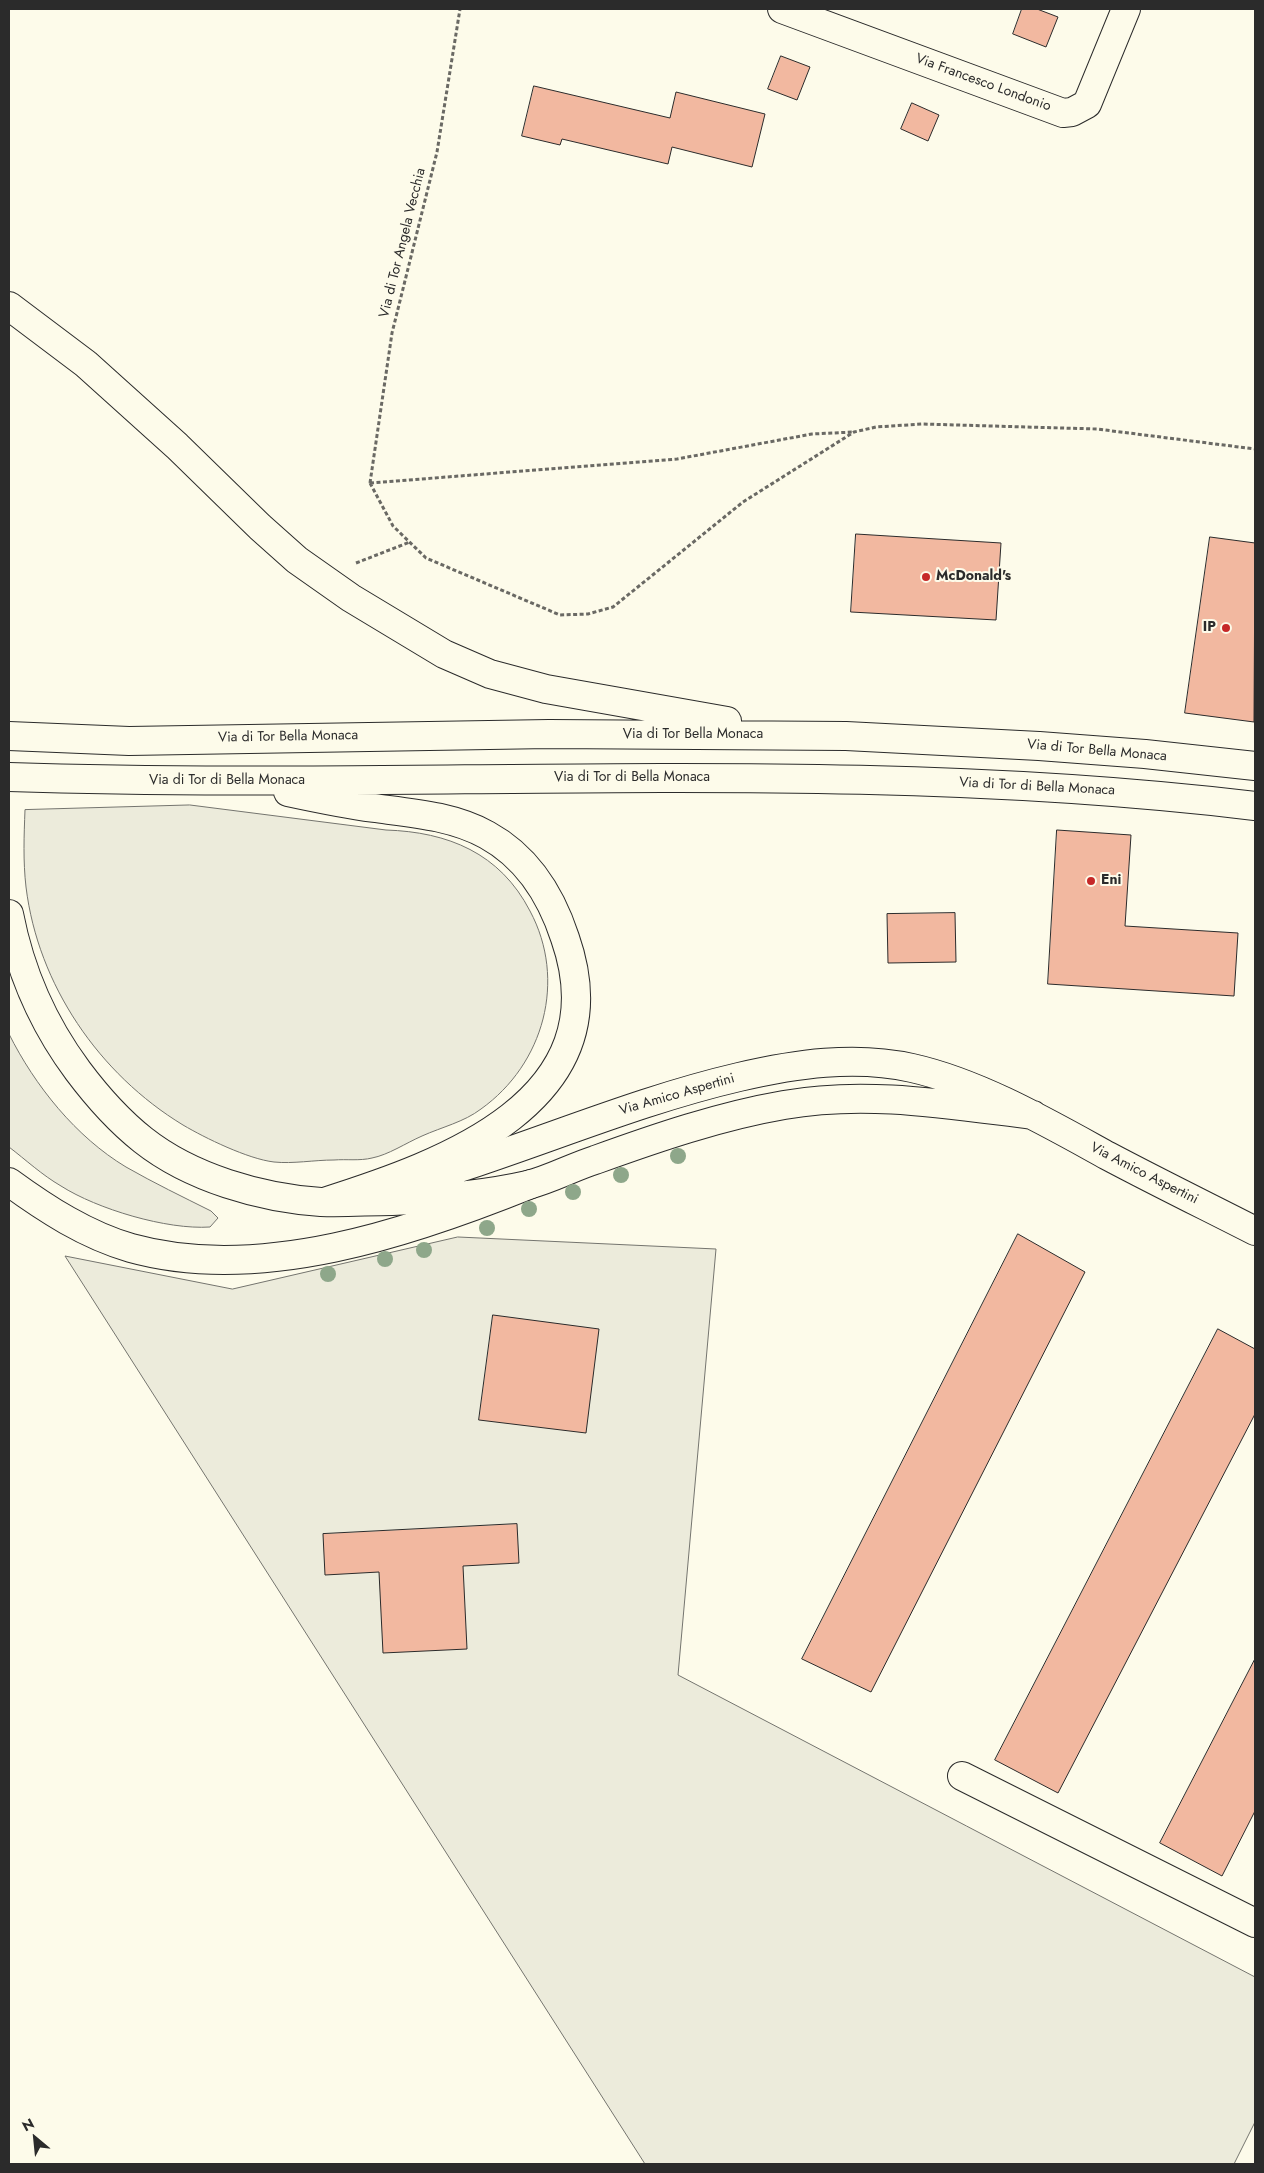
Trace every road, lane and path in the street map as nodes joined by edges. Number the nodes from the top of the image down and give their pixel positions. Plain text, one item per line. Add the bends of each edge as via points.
1 (460, 9) edge
2 (782, 9) edge
3 (1126, 9) edge
4 (9, 306) edge
5 (854, 432) junction
6 (1255, 449) edge
7 (370, 483) junction
8 (410, 542) junction
9 (321, 578) junction
10 (9, 736) edge
11 (846, 736) junction
12 (1255, 766) edge
13 (9, 777) edge
14 (245, 781) junction
15 (1255, 806) edge
16 (9, 914) edge
17 (1033, 1115) junction
18 (9, 1182) edge
19 (531, 1184) junction
20 (324, 1202) junction
21 (1255, 1231) edge
22 (962, 1776) dead end
23 (1255, 1923) edge

1 - 7 path, Via di Tor Angela Vecchia via 436,152 392,333
2 - 3 main road, Via Francesco Londonio via 1063,112 1072,112 1087,104
4 - 9 main road via 86,364 177,446 260,528
5 - 6 path via 922,424 1097,429
5 - 7 path via 812,434 677,459
5 - 8 path via 743,502 613,607 588,614 560,615 426,558
7 - 8 path via 393,526
8 - 9 path
9 - 11 main road via 444,654 508,679 694,717
10 - 11 main road, Via di Tor Bella Monaca via 129,741 549,734
11 - 12 main road, Via di Tor Bella Monaca via 1039,746
13 - 14 main road, Via di Tor di Bella Monaca
14 - 15 main road, Via di Tor di Bella Monaca via 897,780 1102,790
14 - 20 main road via 337,802 452,821 487,835 513,852 533,874 553,907 570,951 575,988 573,1028 562,1058 540,1091 495,1128 448,1157
16 - 20 main road, Via Amico Aspertini via 21,963 55,1038 86,1081 141,1139 179,1162 226,1182 278,1196
17 - 19 main road, Via Amico Aspertini via 898,1100 839,1099 795,1103 705,1124
17 - 20 main road, Via Amico Aspertini via 956,1082 911,1068 869,1062 820,1063 754,1073 678,1092 458,1169
17 - 21 main road, Via Amico Aspertini
18 - 19 main road via 67,1220 130,1248 173,1256 236,1259 326,1249 375,1238 439,1219
19 - 20 main road, Via Amico Aspertini via 430,1199
22 - 23 main road

